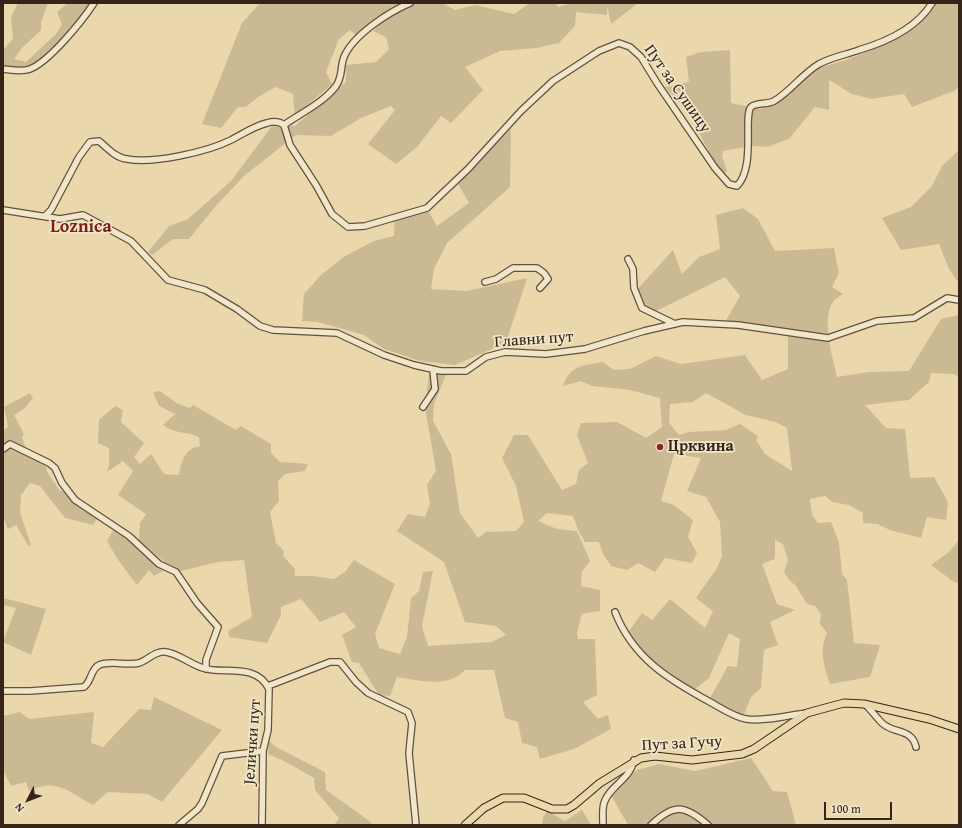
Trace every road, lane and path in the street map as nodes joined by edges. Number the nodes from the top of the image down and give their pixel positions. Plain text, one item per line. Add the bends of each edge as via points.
1 (94, 3) edge
2 (410, 3) edge
3 (932, 3) edge
4 (3, 69) edge
5 (284, 125) junction
6 (3, 210) edge
7 (45, 216) junction
8 (628, 259) dead end
9 (485, 282) dead end
10 (540, 288) dead end
11 (959, 300) edge
12 (673, 324) junction
13 (433, 370) junction
14 (423, 408) dead end
15 (3, 449) edge
16 (615, 612) dead end
17 (206, 669) junction
18 (268, 686) junction
19 (3, 691) edge
20 (864, 704) junction
21 (806, 713) junction
22 (959, 729) edge
23 (916, 747) dead end
24 (263, 751) junction
25 (634, 760) junction
26 (179, 825) edge
27 (262, 825) edge
28 (416, 825) edge
29 (465, 825) edge
30 (603, 825) edge
31 (651, 825) edge
32 (708, 825) edge

1 - 4 street via 60,46 32,69
2 - 5 street via 385,16 364,33 345,55 342,75 333,89
3 - 5 street, Пут за Сушицу via 919,19 902,32 862,50 825,61 809,70 774,101 752,106 748,111 749,147 746,168 742,181 737,186 729,184 715,168 641,58 630,47 620,43 599,51 553,80 427,208 366,226 348,227 332,214 290,145
5 - 7 street via 278,122 266,123 230,141 170,158 126,159 114,154 99,141 90,142 79,157 51,210
6 - 7 street, Главни пут
7 - 13 street, Главни пут via 60,219 83,215 131,241 168,280 206,290 260,326 274,330 337,333 384,355
8 - 12 street via 633,269 634,288 642,308
9 - 10 street via 496,279 512,268 537,268 544,272 548,279
11 - 12 street, Главни пут via 947,298 914,318 877,321 828,338 724,324
12 - 13 street, Главни пут via 585,349 546,354 505,352 486,357 466,370
13 - 14 street via 435,389
15 - 17 street via 10,444 49,462 75,500 129,536 159,564 181,577 197,603 218,627 206,660
16 - 21 street via 621,627 643,657 676,682 724,709 748,719
17 - 18 street, Јелички пут via 243,671 260,678
17 - 19 street, Јелички пут via 165,651 139,663 102,664 94,668 84,687 30,692
18 - 24 street, Јелички пут via 268,730
18 - 28 street via 330,662 340,662 368,693 408,712 412,723 409,753
20 - 21 main road, Пут за Гучу via 834,705
20 - 22 main road, Пут за Гучу via 929,718
20 - 23 street via 882,723 908,733 915,741
21 - 25 main road, Пут за Гучу via 754,749 742,754 692,760 647,756
24 - 26 street via 222,756 202,803
24 - 27 street, Јелички пут
25 - 29 main road, Пут за Гучу via 567,809 552,808 524,798 508,797 496,800
25 - 30 street via 632,770 607,796 603,810
31 - 32 street via 664,813 679,808

